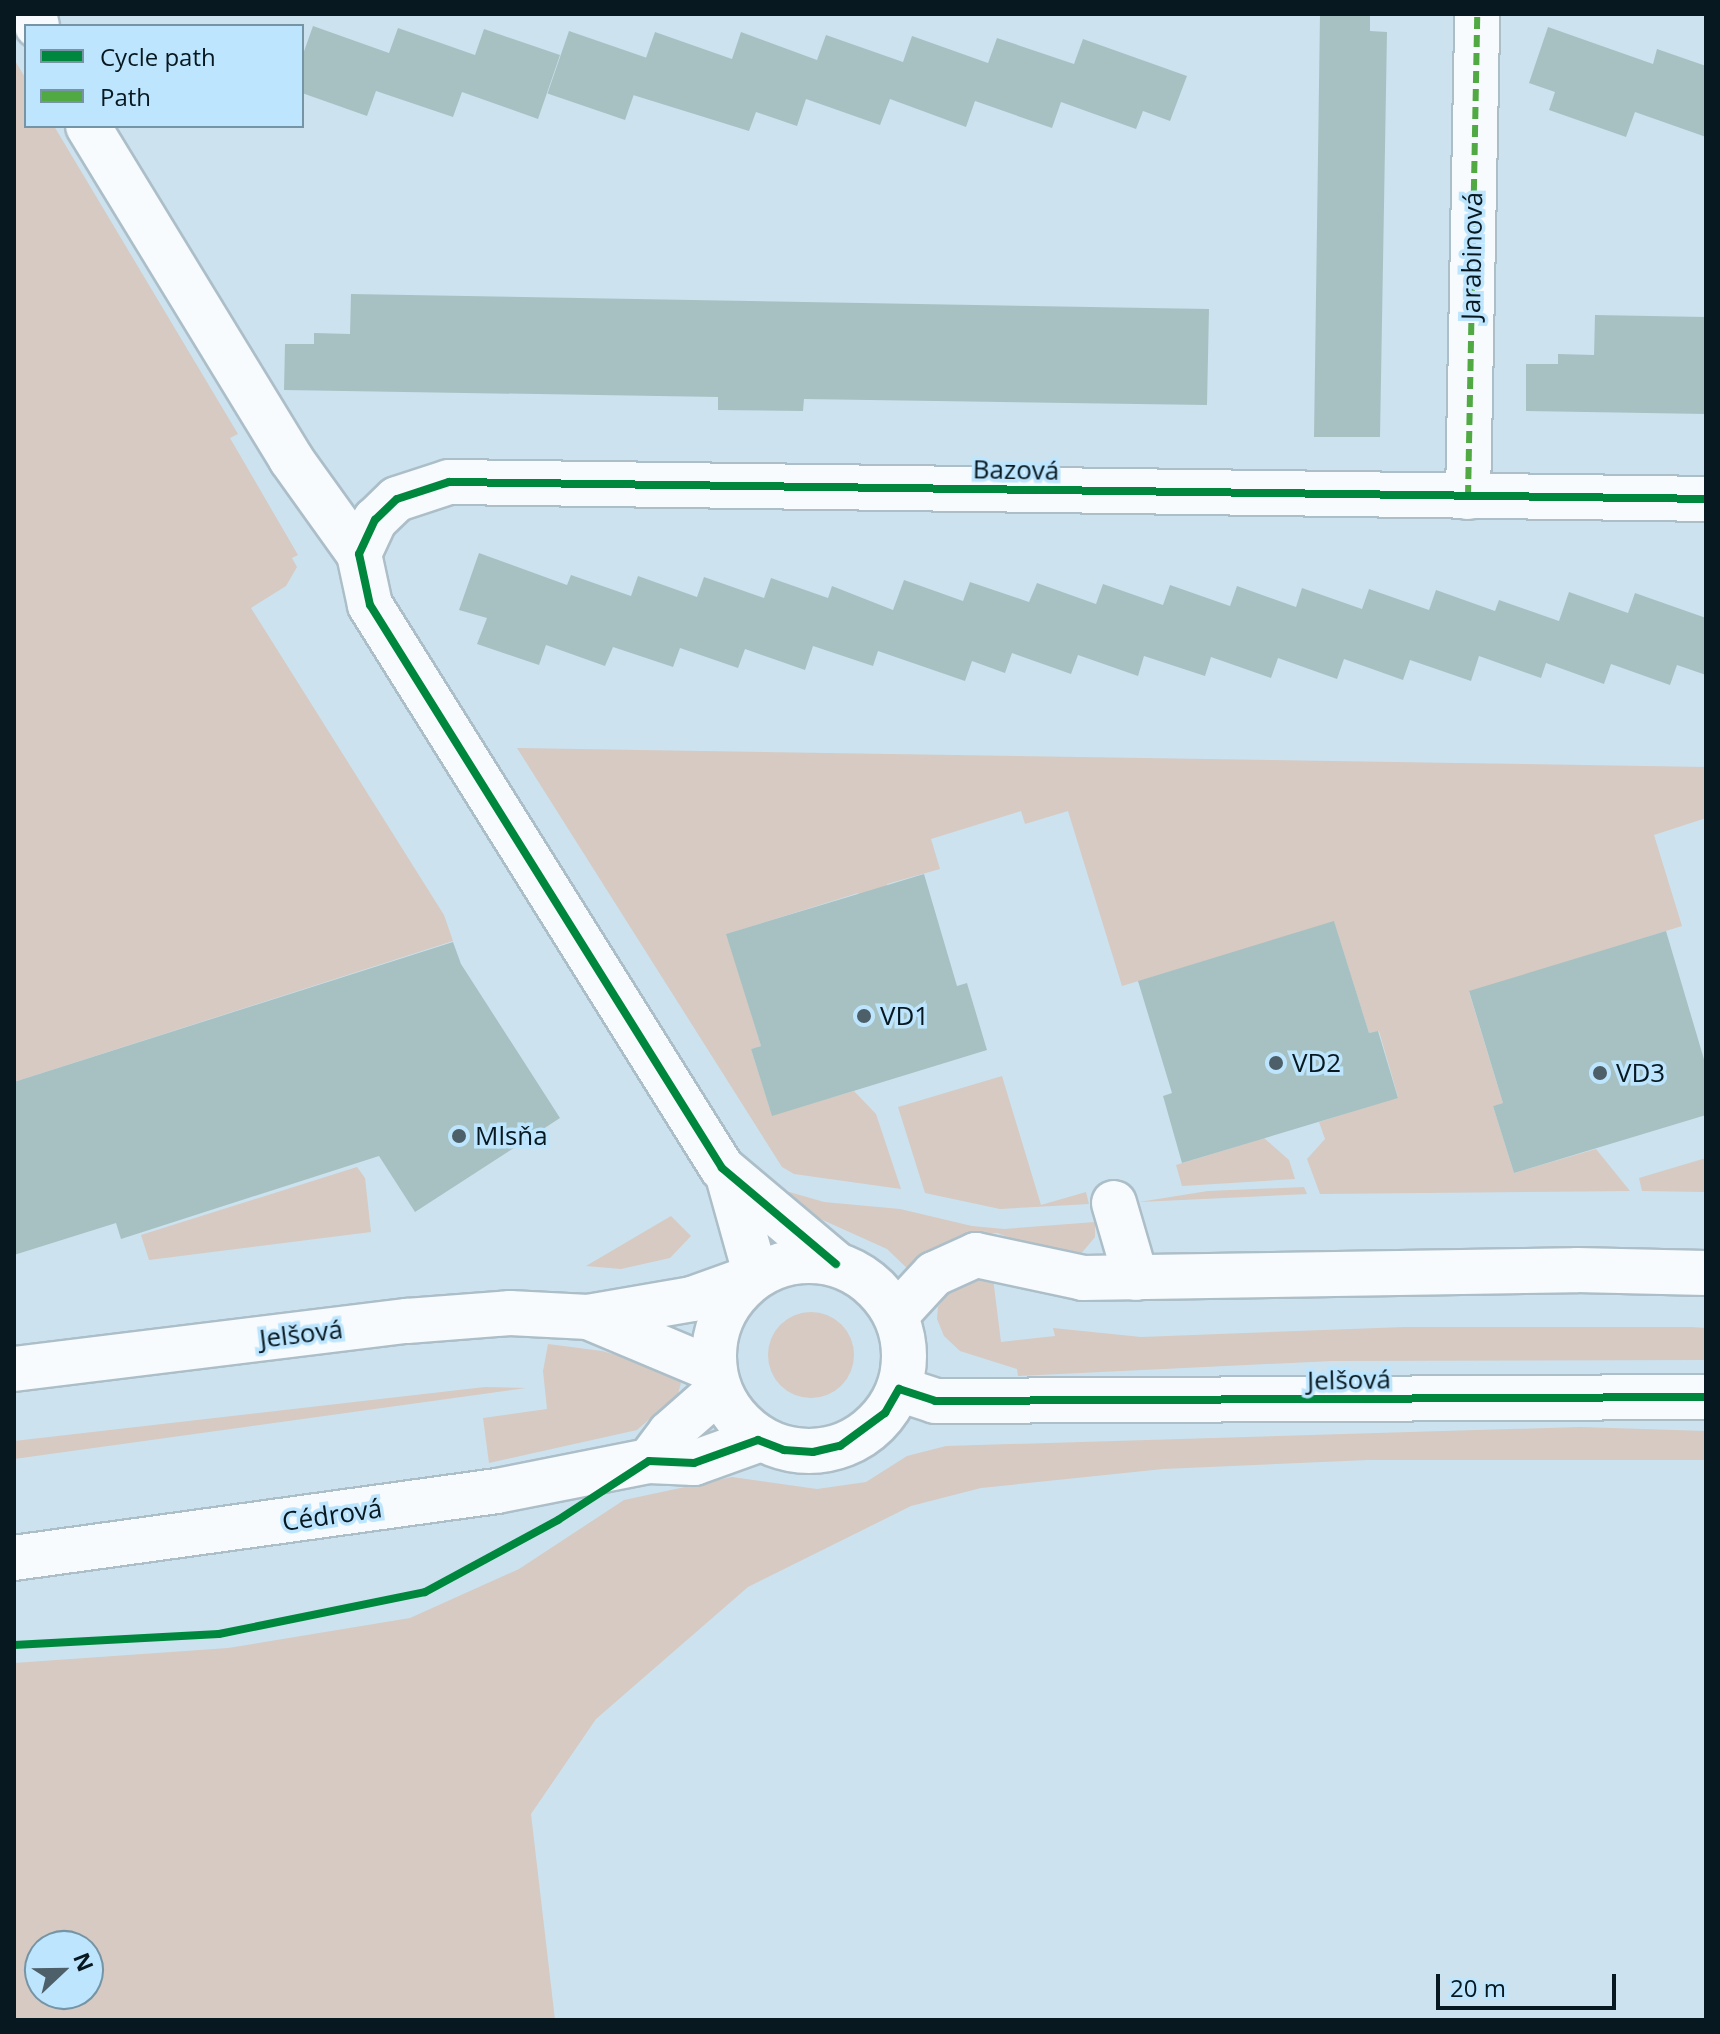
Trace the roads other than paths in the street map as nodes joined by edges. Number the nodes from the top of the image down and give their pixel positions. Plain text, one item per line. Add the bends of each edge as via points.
1 (1477, 14) edge
2 (89, 128) edge
3 (1468, 497) junction
4 (1706, 499) edge
5 (359, 554) junction
6 (729, 1179) junction
7 (1114, 1203) dead end
8 (836, 1264) junction
9 (1706, 1273) edge
10 (756, 1276) junction
11 (1136, 1278) junction
12 (896, 1315) junction
13 (588, 1317) junction
14 (14, 1369) edge
15 (717, 1380) junction
16 (899, 1389) junction
17 (1706, 1397) edge
18 (758, 1440) junction
19 (649, 1461) junction
20 (14, 1558) edge

1 - 3 street, Jarabinová
2 - 5 street via 291,459
3 - 4 street, Bazová
3 - 5 street, Bazová via 449,482 397,499 375,520
5 - 6 street via 370,605
6 - 8 street
6 - 10 street
7 - 11 street
8 - 10 street via 783,1263
8 - 12 street via 861,1275
9 - 11 street via 1577,1270
10 - 13 street via 692,1299
10 - 15 street via 740,1291 719,1327
11 - 12 street via 1064,1276 976,1255 947,1265
12 - 16 street via 905,1364
13 - 14 street, Jelšová via 458,1316
13 - 15 street
15 - 18 street via 728,1409
15 - 19 street
16 - 17 street, Jelšová via 950,1401
16 - 18 street via 875,1423 840,1446 813,1452 784,1450
18 - 19 street, Cédrová via 694,1463
19 - 20 street, Cédrová via 497,1491

